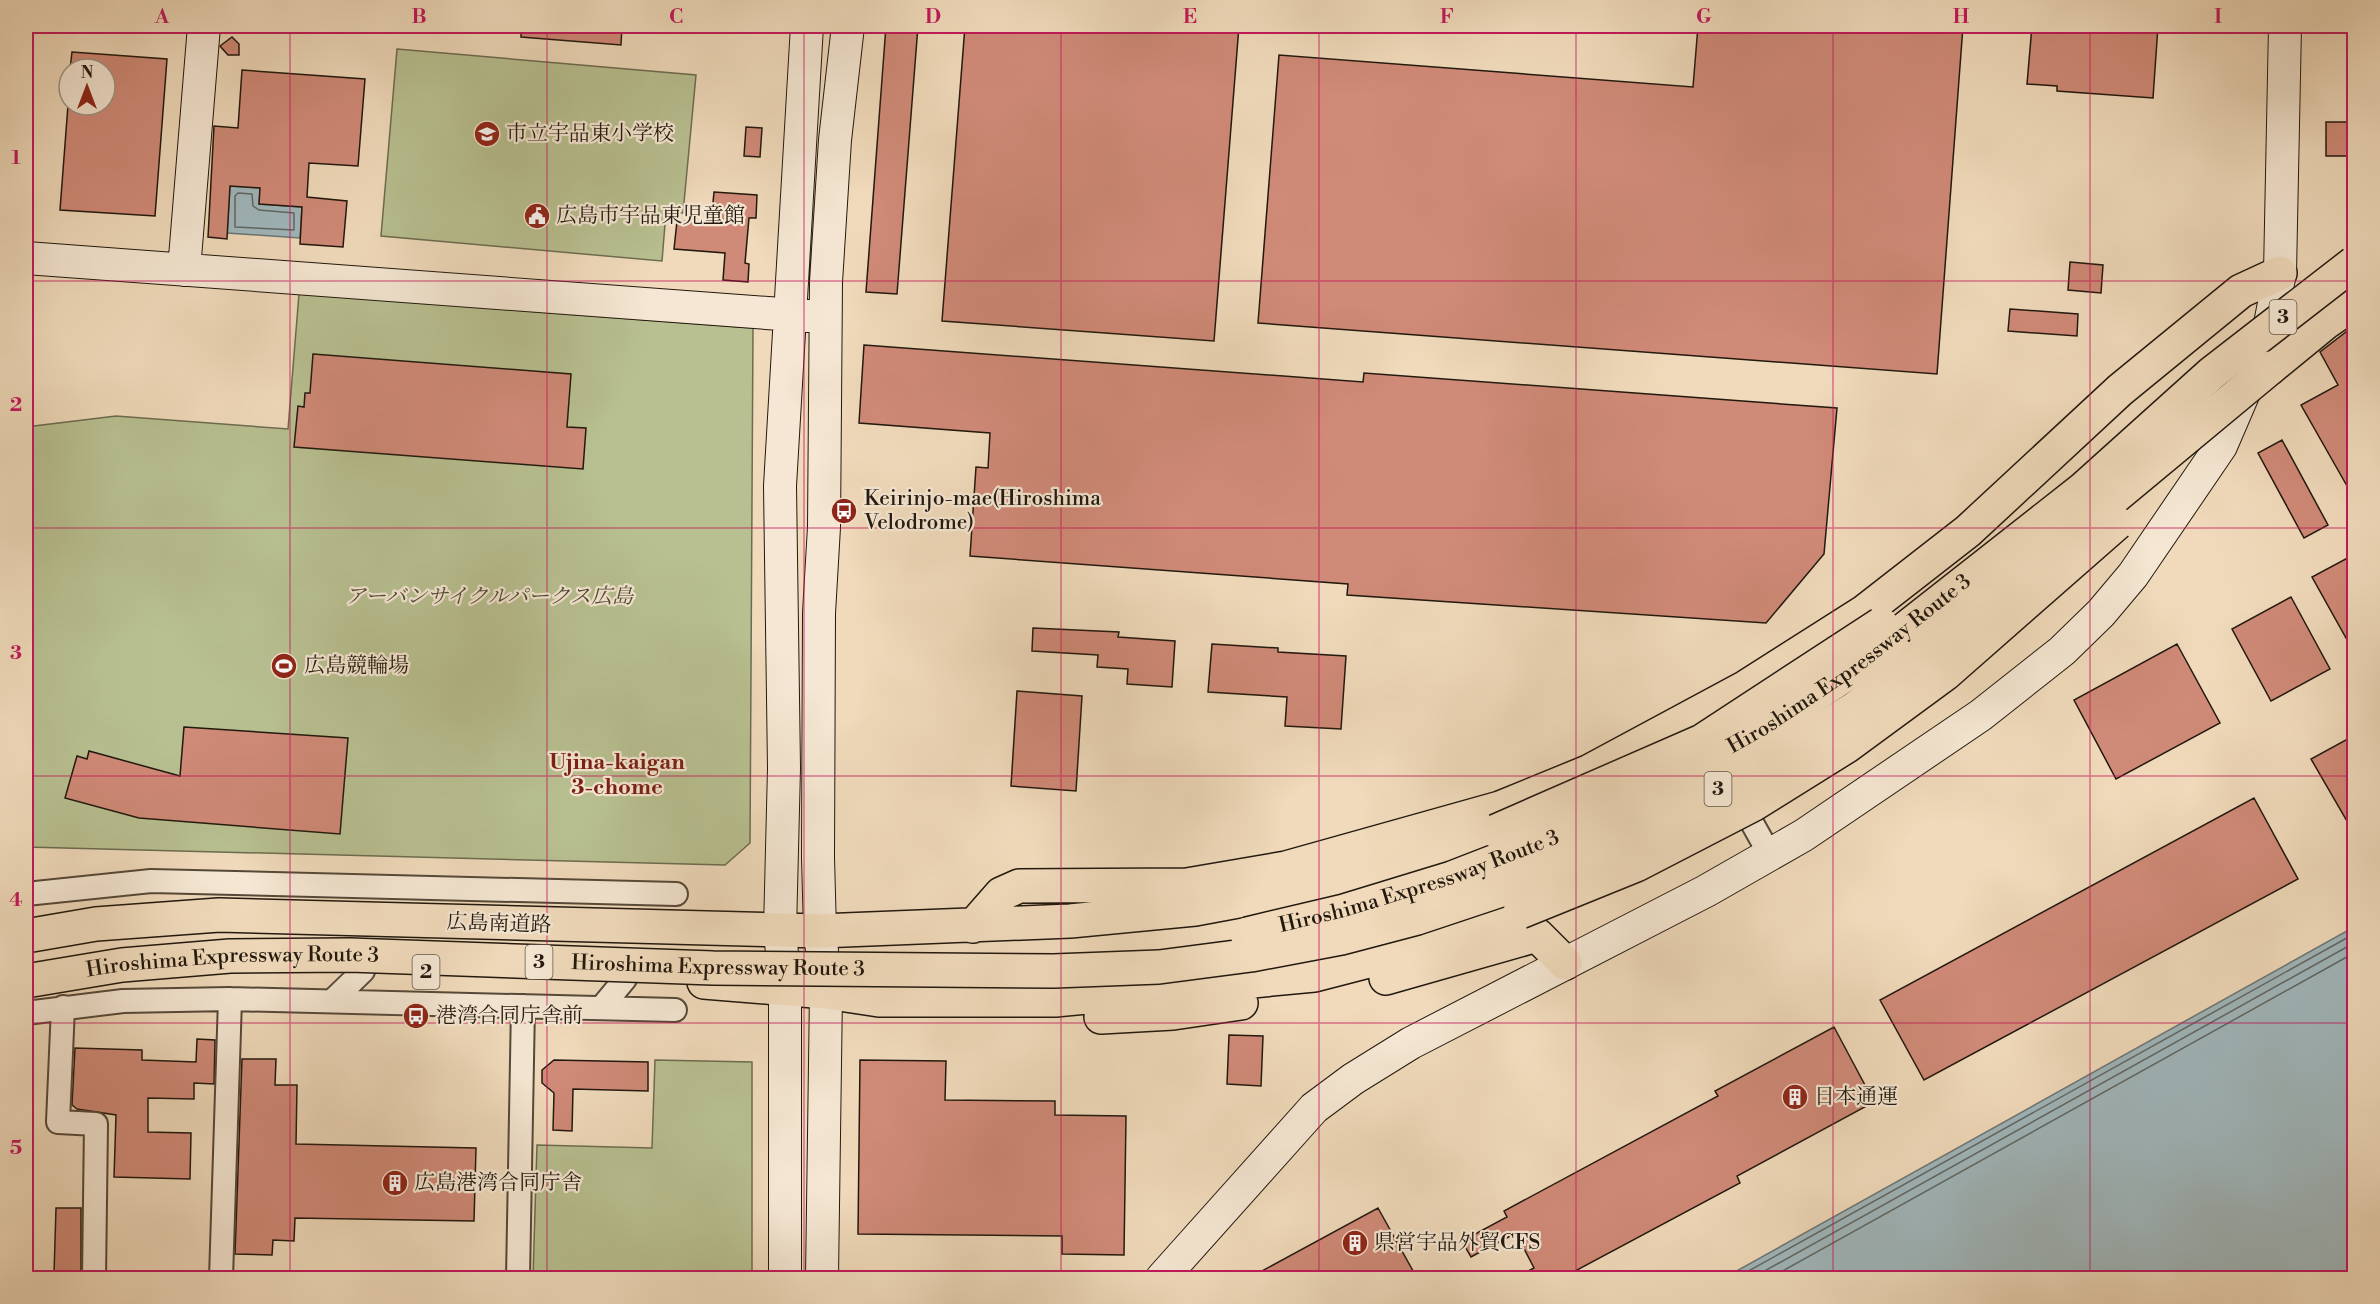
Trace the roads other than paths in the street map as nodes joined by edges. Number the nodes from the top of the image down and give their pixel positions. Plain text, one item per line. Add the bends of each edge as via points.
1 (204, 26) edge
2 (807, 26) edge
3 (848, 26) edge
4 (2285, 26) edge
5 (26, 258) edge
6 (2355, 263) edge
7 (184, 270) junction
8 (2280, 273) junction
9 (2355, 303) edge
10 (789, 315) junction
11 (827, 317) junction
12 (2270, 368) junction
13 (2212, 373) junction
14 (1693, 716) junction
15 (1770, 855) junction
16 (589, 892) junction
17 (26, 894) edge
18 (676, 894) dead end
19 (973, 926) junction
20 (620, 928) junction
21 (780, 930) junction
22 (820, 931) junction
23 (26, 936) edge
24 (1565, 963) junction
25 (363, 971) junction
26 (1054, 971) junction
27 (625, 979) junction
28 (26, 981) edge
29 (785, 989) junction
30 (26, 991) edge
31 (826, 992) junction
32 (230, 999) junction
33 (968, 1000) junction
34 (332, 1001) junction
35 (523, 1006) junction
36 (63, 1007) junction
37 (601, 1008) junction
38 (675, 1010) dead end
39 (26, 1013) edge
40 (94, 1278) edge
41 (221, 1278) edge
42 (518, 1278) edge
43 (787, 1278) edge
44 (822, 1278) edge
45 (1162, 1278) edge

1 - 7 street
2 - 10 street
3 - 11 street via 835,140
4 - 8 street
5 - 7 street
6 - 13 highway, Hiroshima Expressway Route 3 / 3, bridge
7 - 10 street
8 - 14 highway via 2241,291 2120,390 1968,531 1864,612
8 - 15 street via 2267,339 2221,446 2133,575 2101,613 2062,651 1981,715
9 - 12 highway, Hiroshima Expressway Route 3 / 3
10 - 11 street
10 - 21 street via 780,486 784,768
11 - 22 street via 819,613
12 - 26 highway, Hiroshima Expressway Route 3 / 3, bridge via 1854,710 1779,756 1679,809 1510,887 1341,938 1159,967
12 - 33 highway, bridge via 2132,510 1945,674 1847,746 1754,804 1636,865 1520,912 1314,975 1055,1000
13 - 19 highway, 広島南道路, bridge via 1900,611 1702,741 1496,831 1345,881 1195,909
13 - 26 highway, Hiroshima Expressway Route 3 / 3, bridge via 2084,489 1854,669 1764,729 1658,789 1452,878 1344,911
14 - 15 street
14 - 19 highway via 1577,777 1500,808 1379,844 1286,868 1187,885 1018,886 1001,894
15 - 24 street
16 - 17 street via 151,881
16 - 18 street
16 - 20 street
19 - 22 highway, 広島南道路
20 - 21 highway, 広島南道路
20 - 23 highway, 広島南道路 via 219,915 96,924
21 - 22 highway, 広島南道路
21 - 29 street
22 - 31 street
24 - 33 highway via 1537,935 1358,986 1173,1013 1007,1023
24 - 45 street via 1410,1043 1314,1108
25 - 27 highway, 2
25 - 30 highway, 2 via 231,971 61,984
25 - 34 street
26 - 28 highway, Hiroshima Expressway Route 3 / 3, bridge via 713,968 338,955 206,958 122,965
27 - 29 highway, 2
27 - 37 street
29 - 31 highway, 2
29 - 43 street
31 - 33 highway, 2 via 879,1000
31 - 44 street
32 - 34 street
32 - 36 street via 123,1001
32 - 41 street
34 - 35 street
35 - 37 street
35 - 42 street
36 - 39 street
36 - 40 street via 58,1122 96,1124
37 - 38 street

